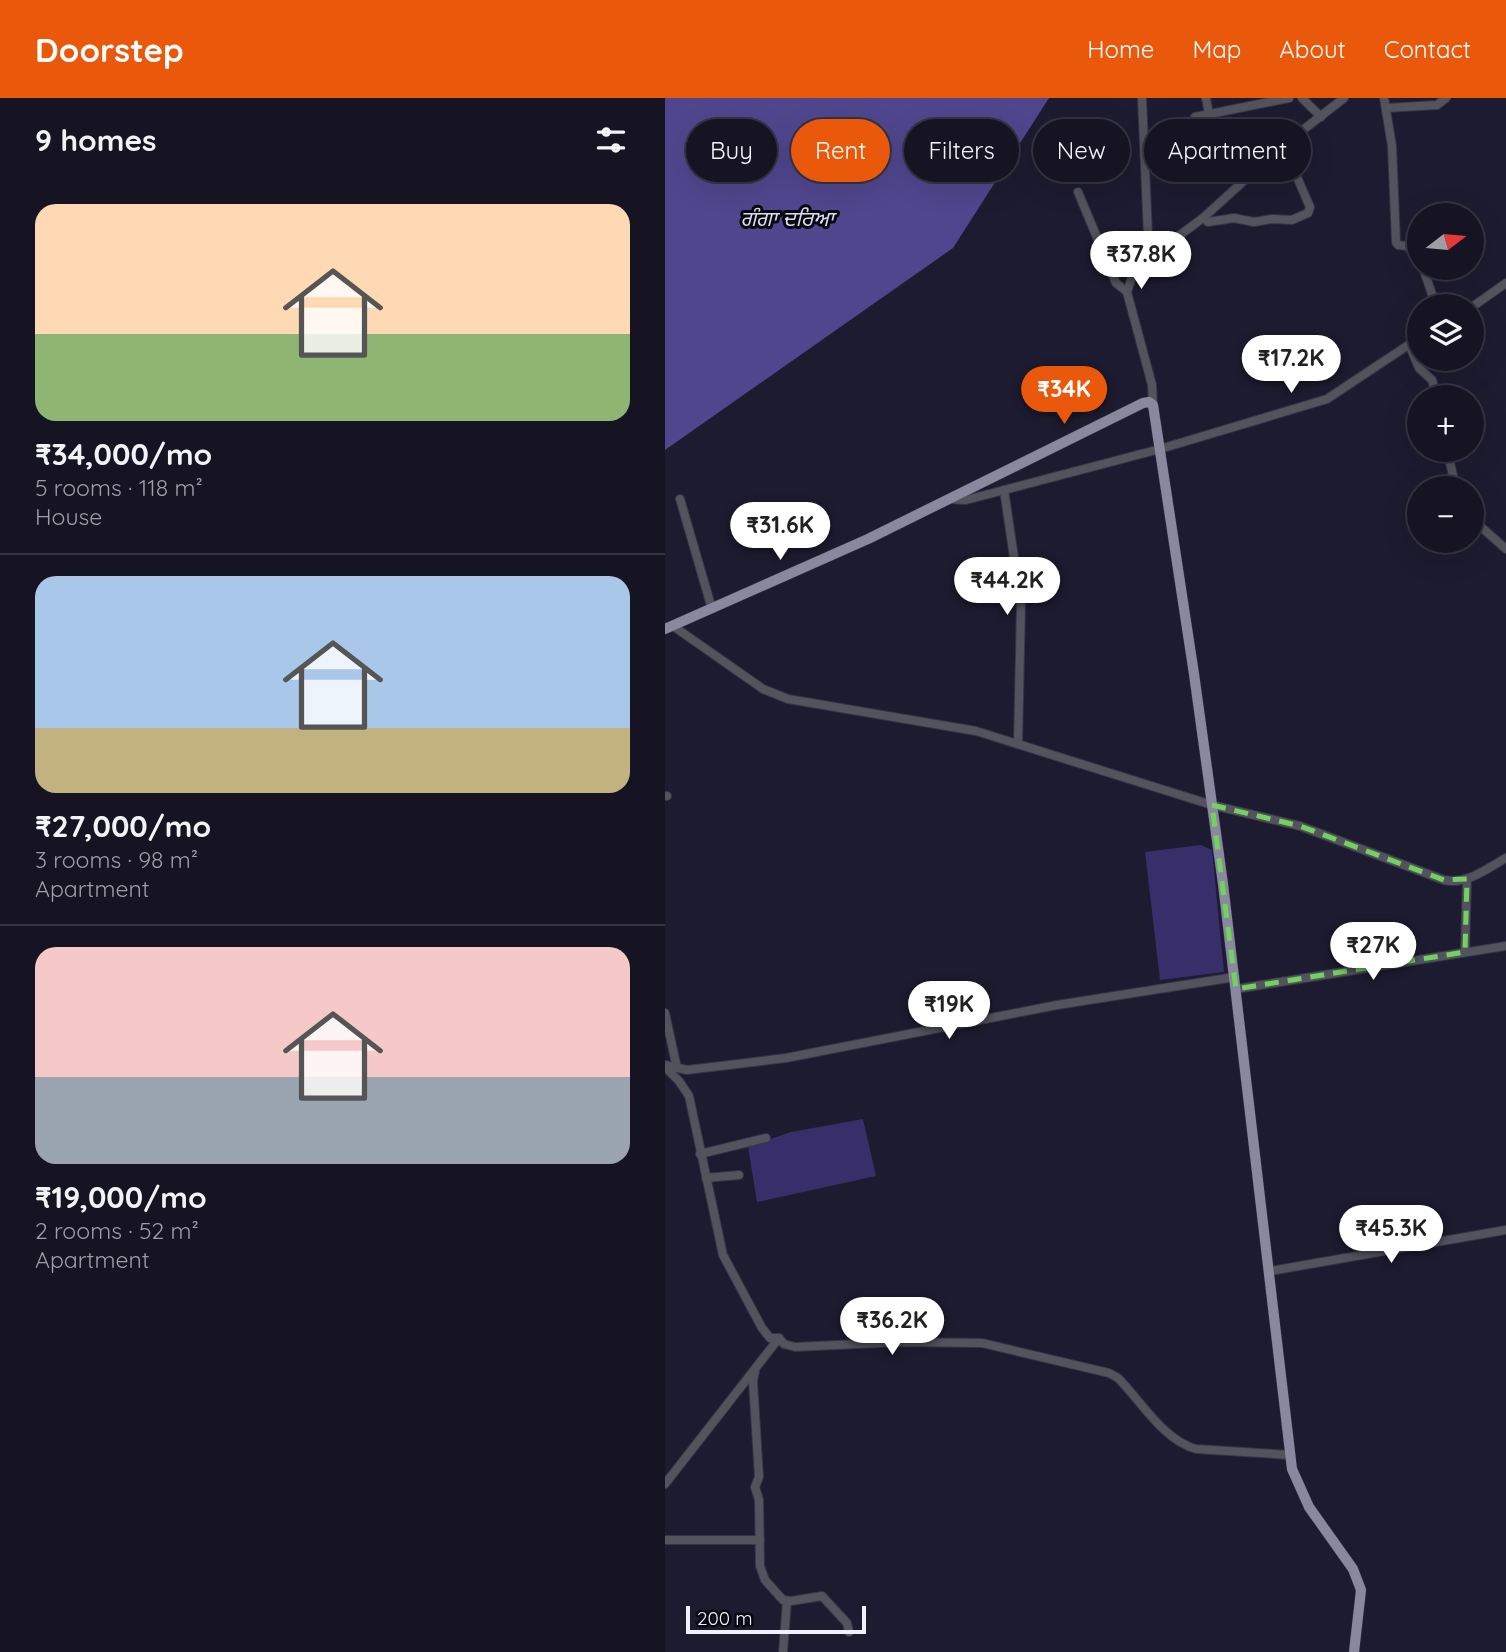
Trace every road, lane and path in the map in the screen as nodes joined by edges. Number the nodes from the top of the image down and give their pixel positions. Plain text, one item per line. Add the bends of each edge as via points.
1 (1142, 98) edge
2 (1206, 98) edge
3 (1289, 98) edge
4 (1302, 98) edge
5 (1345, 98) edge
6 (1384, 98) edge
7 (1446, 98) edge
8 (1386, 108) junction
9 (1209, 114) junction
10 (1321, 117) junction
11 (1194, 119) edge
12 (1311, 124) edge
13 (1144, 140) edge
14 (1146, 182) edge
15 (1242, 182) edge
16 (1299, 182) edge
17 (1079, 191) dead end
18 (1203, 218) junction
19 (1407, 246) edge
20 (1155, 254) junction
21 (1506, 283) edge
22 (1127, 292) junction
23 (1484, 299) edge
24 (1407, 345) edge
25 (1422, 371) edge
26 (1434, 385) edge
27 (1153, 405) junction
28 (1160, 449) junction
29 (1004, 490) junction
30 (680, 499) dead end
31 (949, 499) junction
32 (1484, 530) edge
33 (1506, 549) edge
34 (712, 610) junction
35 (669, 628) edge
36 (1018, 744) junction
37 (1212, 804) junction
38 (1506, 858) edge
39 (1467, 879) junction
40 (1506, 946) edge
41 (1465, 952) junction
42 (1234, 977) junction
43 (1236, 989) junction
44 (665, 1013) edge
45 (665, 1066) edge
46 (677, 1068) junction
47 (766, 1138) dead end
48 (700, 1154) junction
49 (739, 1175) dead end
50 (706, 1178) junction
51 (1506, 1230) edge
52 (1270, 1271) junction
53 (779, 1338) junction
54 (755, 1371) junction
55 (1291, 1455) junction
56 (665, 1484) edge
57 (665, 1540) edge
58 (760, 1541) junction
59 (787, 1601) junction
60 (849, 1632) dead end
61 (783, 1652) edge
62 (1354, 1652) edge

1 - 13 street
2 - 9 street
3 - 9 street
4 - 10 street
5 - 10 street
6 - 8 street
7 - 8 street via 1437,106
8 - 19 street via 1396,242
9 - 11 street
10 - 12 street
14 - 20 street via 1148,235
15 - 18 street
16 - 18 street via 1310,207 1308,214 1292,220 1212,222
17 - 22 street via 1116,284
18 - 20 street
20 - 22 street via 1133,274
21 - 23 street
22 - 27 street via 1152,385
24 - 28 street via 1327,399
25 - 26 street
27 - 28 main road
27 - 31 main road via 1143,403
28 - 29 street
28 - 37 main road
29 - 31 street via 961,501
29 - 36 street via 1021,604
30 - 34 street
31 - 34 main road
32 - 33 street
34 - 35 main road
35 - 36 street via 788,699 976,731
36 - 37 street
37 - 39 street via 1300,826 1444,880
37 - 42 main road
38 - 39 street
39 - 41 street
40 - 41 street
41 - 43 street
42 - 43 main road
42 - 46 street via 1057,1005 786,1058
43 - 52 main road
44 - 46 street
45 - 46 street
45 - 48 street via 689,1096
47 - 48 street
48 - 50 street
49 - 50 street
50 - 53 street via 725,1262 762,1328 770,1338
51 - 52 street
52 - 55 main road
53 - 54 street
53 - 55 street via 795,1347 957,1342 1011,1349 1118,1378 1186,1447
54 - 56 street
54 - 58 street
55 - 62 main road via 1309,1507 1353,1569 1361,1590
57 - 58 street
58 - 59 street via 763,1576
59 - 60 street via 822,1596 847,1623
59 - 61 street

